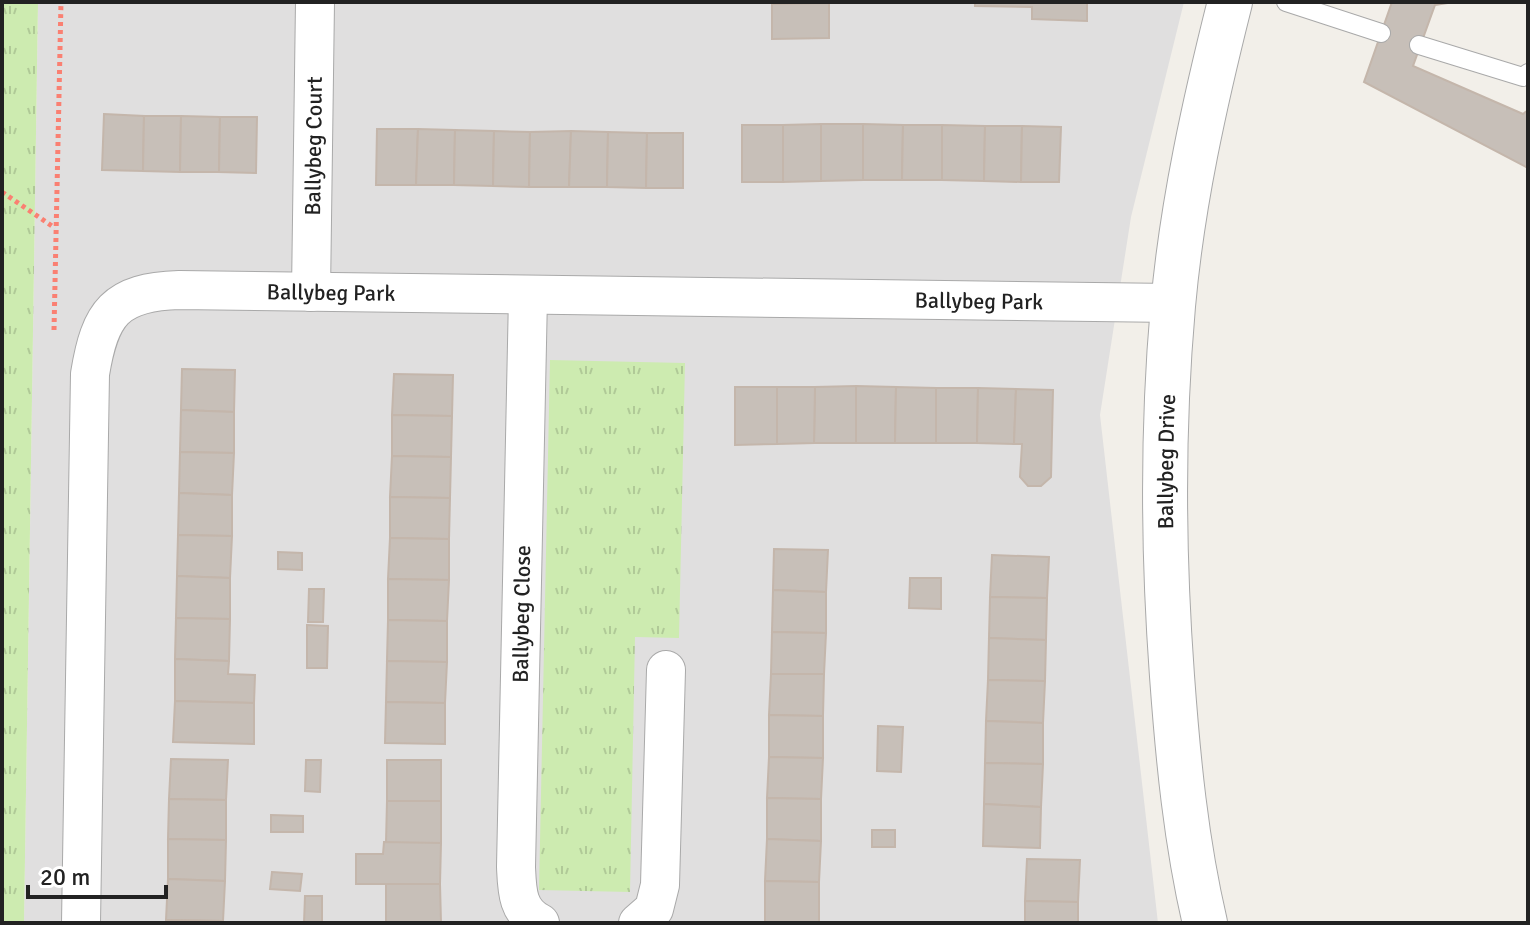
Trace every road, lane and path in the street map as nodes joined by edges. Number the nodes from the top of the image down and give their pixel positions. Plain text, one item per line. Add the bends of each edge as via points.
1 (315, 2) edge
2 (1230, 2) edge
3 (1286, 2) edge
4 (1381, 33) dead end
5 (1419, 45) dead end
6 (1528, 73) edge
7 (2, 192) edge
8 (55, 228) dead end
9 (311, 292) junction
10 (528, 296) junction
11 (1173, 303) junction
12 (666, 670) dead end
13 (81, 923) edge
14 (540, 923) edge
15 (638, 923) edge
16 (1205, 923) edge

1 - 9 street, Ballybeg Court
2 - 11 street, Ballybeg Drive via 1202,127
3 - 4 lane
5 - 6 lane via 1523,77
7 - 8 path
9 - 10 street, Ballybeg Park
9 - 13 street, Ballybeg Park via 142,294 115,308 98,335 90,374
10 - 11 street, Ballybeg Park
10 - 14 street, Ballybeg Close via 516,867 521,906
11 - 16 street, Ballybeg Drive via 1164,455 1168,625 1186,818
12 - 15 street via 660,885 654,909

